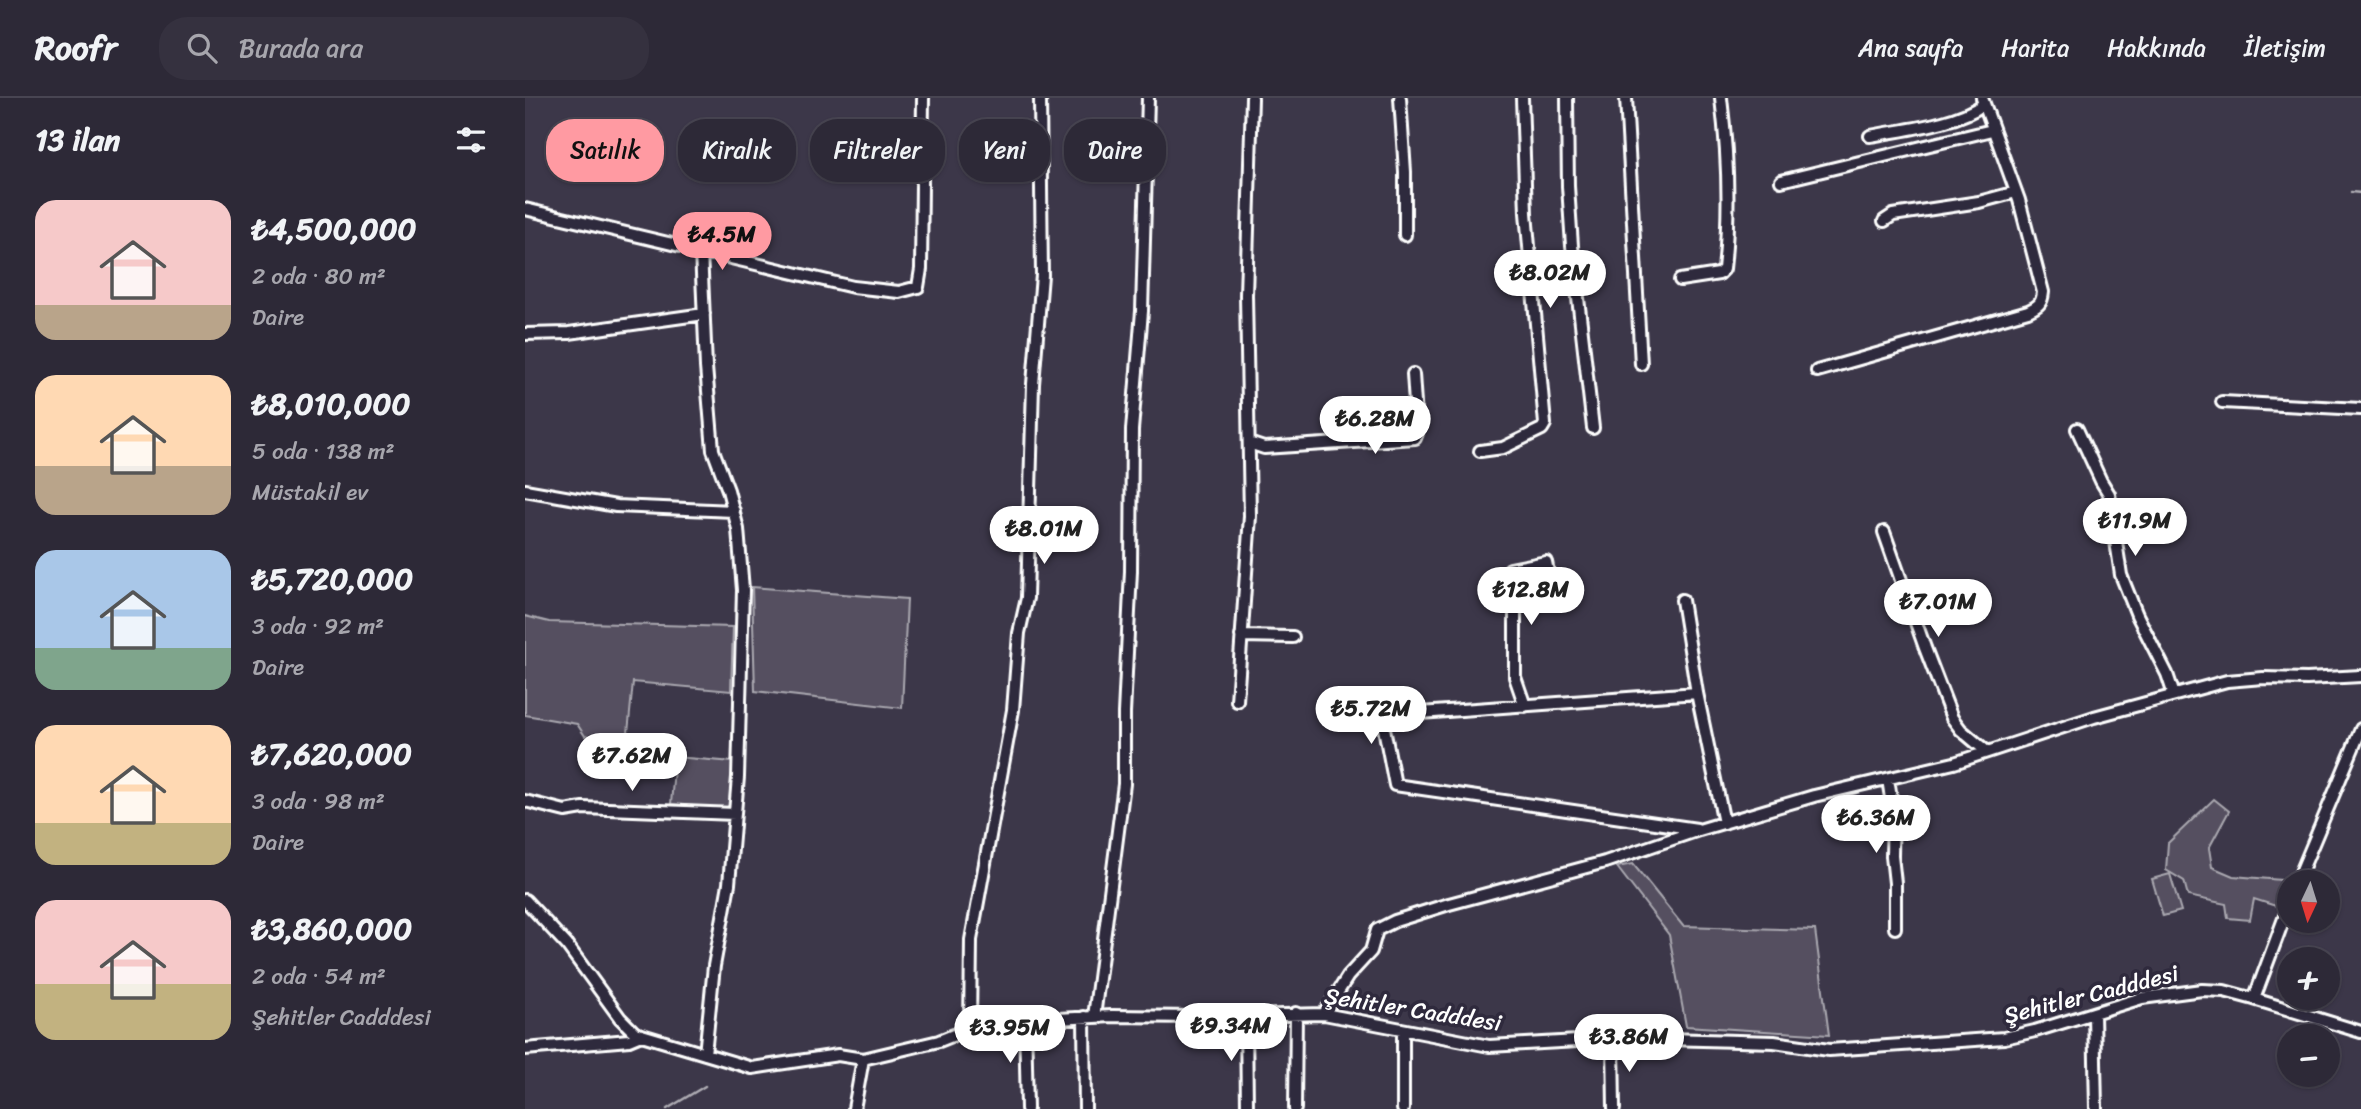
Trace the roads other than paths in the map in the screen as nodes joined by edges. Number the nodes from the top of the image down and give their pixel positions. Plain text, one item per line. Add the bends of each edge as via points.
1 (923, 98) edge
2 (1040, 98) edge
3 (1148, 98) edge
4 (1252, 98) edge
5 (1400, 98) edge
6 (1522, 98) edge
7 (1567, 98) edge
8 (1626, 98) edge
9 (1721, 98) edge
10 (1983, 101) edge
11 (1992, 130) junction
12 (1870, 136) dead end
13 (1781, 181) dead end
14 (2016, 192) junction
15 (525, 209) edge
16 (1884, 221) dead end
17 (1405, 235) dead end
18 (701, 251) junction
19 (1680, 280) dead end
20 (703, 314) junction
21 (525, 334) edge
22 (1641, 364) dead end
23 (1817, 371) dead end
24 (1413, 374) dead end
25 (2222, 402) dead end
26 (2361, 409) edge
27 (1593, 428) dead end
28 (2077, 429) dead end
29 (1249, 443) junction
30 (1480, 451) dead end
31 (525, 490) edge
32 (734, 511) junction
33 (1884, 532) dead end
34 (1554, 600) dead end
35 (1682, 600) dead end
36 (1241, 636) junction
37 (1293, 637) dead end
38 (2361, 676) edge
39 (1697, 693) junction
40 (2174, 695) junction
41 (1237, 701) dead end
42 (1525, 706) junction
43 (2361, 729) edge
44 (1986, 751) junction
45 (1888, 779) junction
46 (525, 801) edge
47 (735, 814) junction
48 (1724, 823) junction
49 (1699, 830) junction
50 (2302, 870) edge
51 (525, 900) edge
52 (1895, 928) dead end
53 (2279, 933) edge
54 (2254, 999) junction
55 (1296, 1013) junction
56 (2094, 1013) junction
57 (1324, 1014) junction
58 (1246, 1016) junction
59 (1089, 1017) junction
60 (1025, 1020) junction
61 (969, 1029) junction
62 (1403, 1030) junction
63 (2361, 1032) edge
64 (641, 1035) junction
65 (1613, 1040) junction
66 (525, 1049) edge
67 (705, 1054) junction
68 (863, 1059) junction
69 (854, 1109) edge
70 (1027, 1109) edge
71 (1084, 1109) edge
72 (1247, 1109) edge
73 (1295, 1109) edge
74 (1403, 1109) edge
75 (1614, 1109) edge
76 (2096, 1109) edge

1 - 18 street via 918,287 899,292 853,287
2 - 61 street via 1042,275 1033,384 1027,598 1013,710 971,940
3 - 59 street via 1142,311 1132,430 1124,785
4 - 29 street
5 - 17 street
6 - 30 street via 1526,213 1545,424 1503,449
7 - 27 street via 1568,186
8 - 22 street
9 - 19 street via 1728,151 1724,269 1719,274
10 - 11 street
10 - 12 street via 1974,111 1958,117
11 - 13 street
11 - 14 street
14 - 16 street via 1893,215
14 - 23 street via 2042,292 2037,307
15 - 18 street
18 - 20 street
20 - 21 street via 569,333
20 - 32 street via 713,450
24 - 29 street via 1415,438 1264,448
25 - 26 street
28 - 40 street via 2109,494 2122,575
29 - 36 street via 1250,516
31 - 32 street via 615,506
32 - 47 street via 743,590
33 - 44 street via 1952,718
34 - 42 street via 1546,562 1510,569 1515,595 1515,677
35 - 39 street
36 - 37 street
36 - 41 street
38 - 40 street via 2227,681
39 - 42 street
39 - 48 street
40 - 44 street
42 - 49 street via 1382,718 1395,785
43 - 50 street
44 - 45 street
45 - 48 street
45 - 52 street
46 - 47 street via 565,811
47 - 67 street
48 - 49 street
49 - 57 street via 1605,862 1395,921 1377,930 1371,951
51 - 64 street via 567,945 620,1018
53 - 54 street
54 - 56 street, Şehitler Cadddesi via 2194,990 2142,998
54 - 63 street, Şehitler Cadddesi
55 - 57 street, Şehitler Cadddesi
55 - 58 street, Şehitler Cadddesi
55 - 73 street
56 - 65 street, Şehitler Cadddesi via 2004,1038 1829,1050 1774,1042
56 - 76 street
57 - 62 street, Şehitler Cadddesi
58 - 59 street, Şehitler Cadddesi
58 - 72 street
59 - 60 street, Şehitler Cadddesi
59 - 71 street
60 - 61 street, Şehitler Cadddesi via 984,1023
60 - 70 street
61 - 68 street, Şehitler Cadddesi
62 - 65 street, Şehitler Cadddesi via 1489,1046
62 - 74 street
64 - 66 street via 629,1040
64 - 67 street, Şehitler Cadddesi
65 - 75 street
67 - 68 street, Şehitler Cadddesi via 752,1068 838,1055
68 - 69 street

